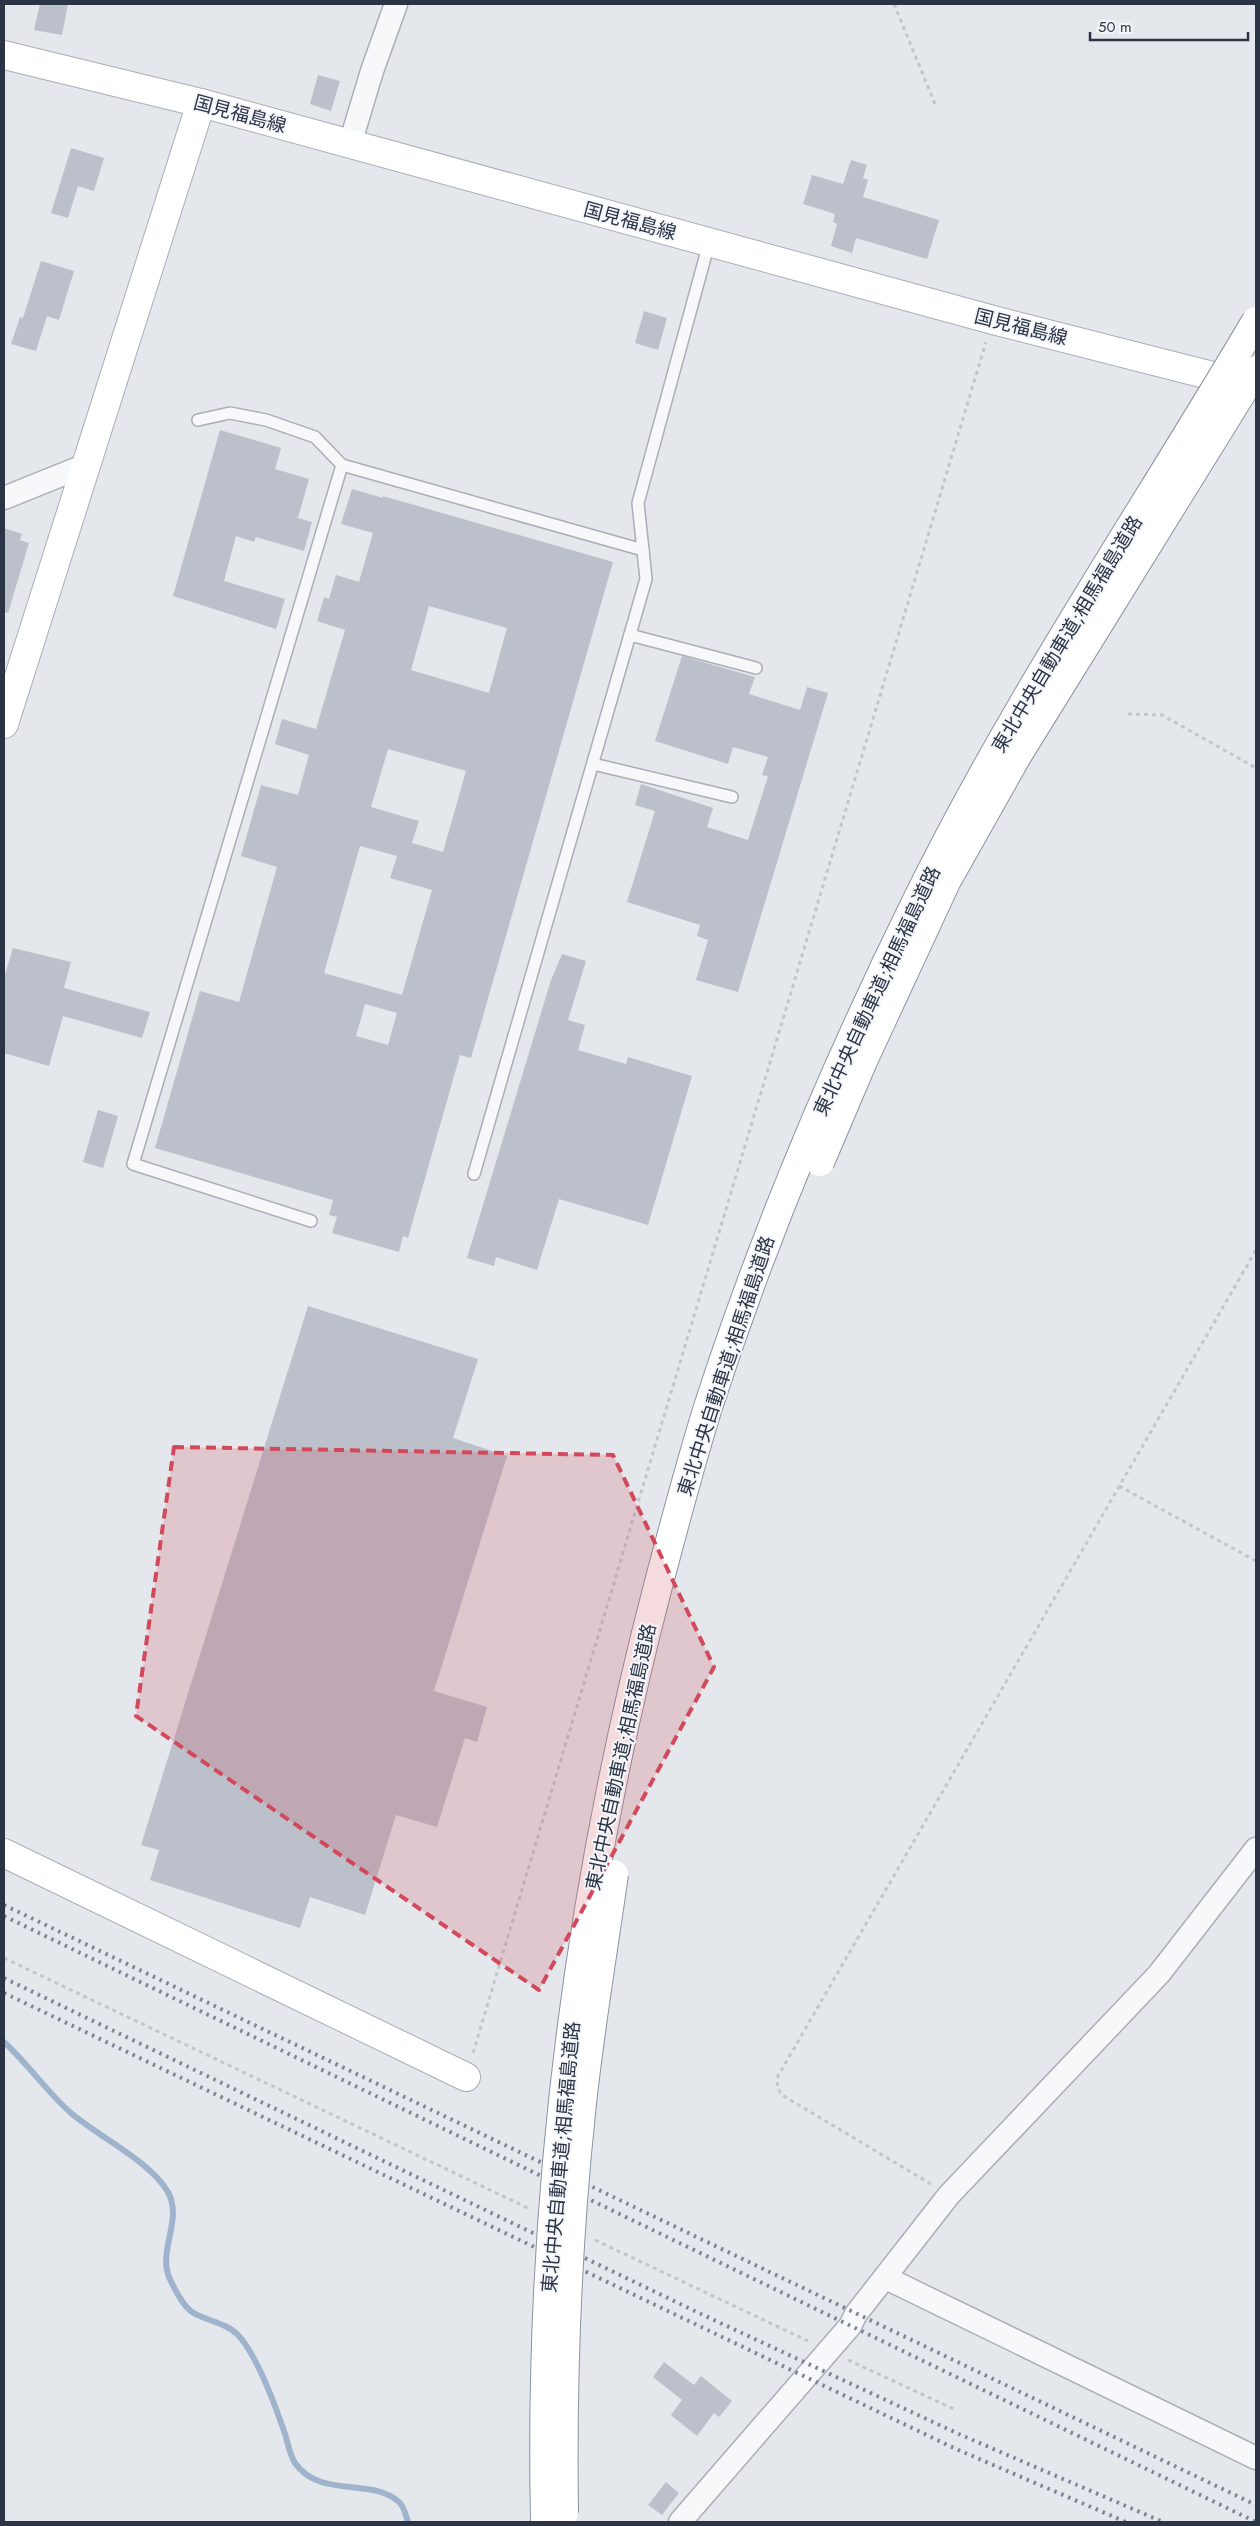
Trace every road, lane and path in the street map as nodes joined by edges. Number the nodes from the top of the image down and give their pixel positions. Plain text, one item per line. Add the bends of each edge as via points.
1 (396, 4) edge
2 (894, 4) edge
3 (4, 55) edge
4 (201, 103) junction
5 (936, 104) dead end
6 (350, 144) junction
7 (709, 243) junction
8 (993, 320) junction
9 (1256, 321) edge
10 (1256, 370) edge
11 (1256, 388) edge
12 (198, 420) dead end
13 (342, 464) junction
14 (86, 465) junction
15 (4, 498) edge
16 (643, 550) junction
17 (630, 635) junction
18 (756, 668) dead end
19 (1128, 714) dead end
20 (4, 724) edge
21 (593, 764) junction
22 (1256, 768) edge
23 (732, 796) dead end
24 (474, 1174) dead end
25 (311, 1221) dead end
26 (1256, 1250) edge
27 (1119, 1486) junction
28 (1256, 1561) edge
29 (1256, 1849) edge
30 (4, 1853) edge
31 (4, 1958) edge
32 (466, 2077) joint
33 (949, 2195) junction
34 (531, 2210) dead end
35 (594, 2240) dead end
36 (886, 2278) junction
37 (828, 2351) junction
38 (956, 2410) dead end
39 (1256, 2458) edge
40 (545, 2522) edge
41 (564, 2522) edge
42 (680, 2522) edge

1 - 6 street
2 - 5 path
3 - 4 main road, 国見福島線
4 - 6 main road, 国見福島線
4 - 14 main road
6 - 7 main road, 国見福島線
7 - 8 main road, 国見福島線
7 - 16 lane via 638,503
8 - 11 main road, 国見福島線
8 - 32 path
9 - 40 main road, 東北中央自動車道;相馬福島道路, bridge via 1013,718 918,898 840,1064 769,1235 709,1405 634,1680 598,1855 568,2053 553,2205 544,2355
10 - 41 main road, 東北中央自動車道;相馬福島道路, bridge via 1017,756 946,882 863,1060 788,1237 730,1401 694,1520 648,1702 616,1860 581,2112 568,2268 562,2416
12 - 13 lane via 230,413 266,420 314,437
13 - 16 lane
13 - 25 lane via 133,1164
14 - 15 street
14 - 20 main road
16 - 17 lane via 646,579
17 - 18 lane
17 - 21 lane
19 - 22 path via 1162,715
21 - 23 lane
21 - 24 lane
26 - 27 path
27 - 28 path
27 - 33 path via 778,2076 777,2087 782,2095
29 - 33 street via 1159,1974
30 - 32 main road
31 - 34 path
33 - 36 street
35 - 37 path
36 - 37 street
36 - 39 street
37 - 38 path
37 - 42 street

